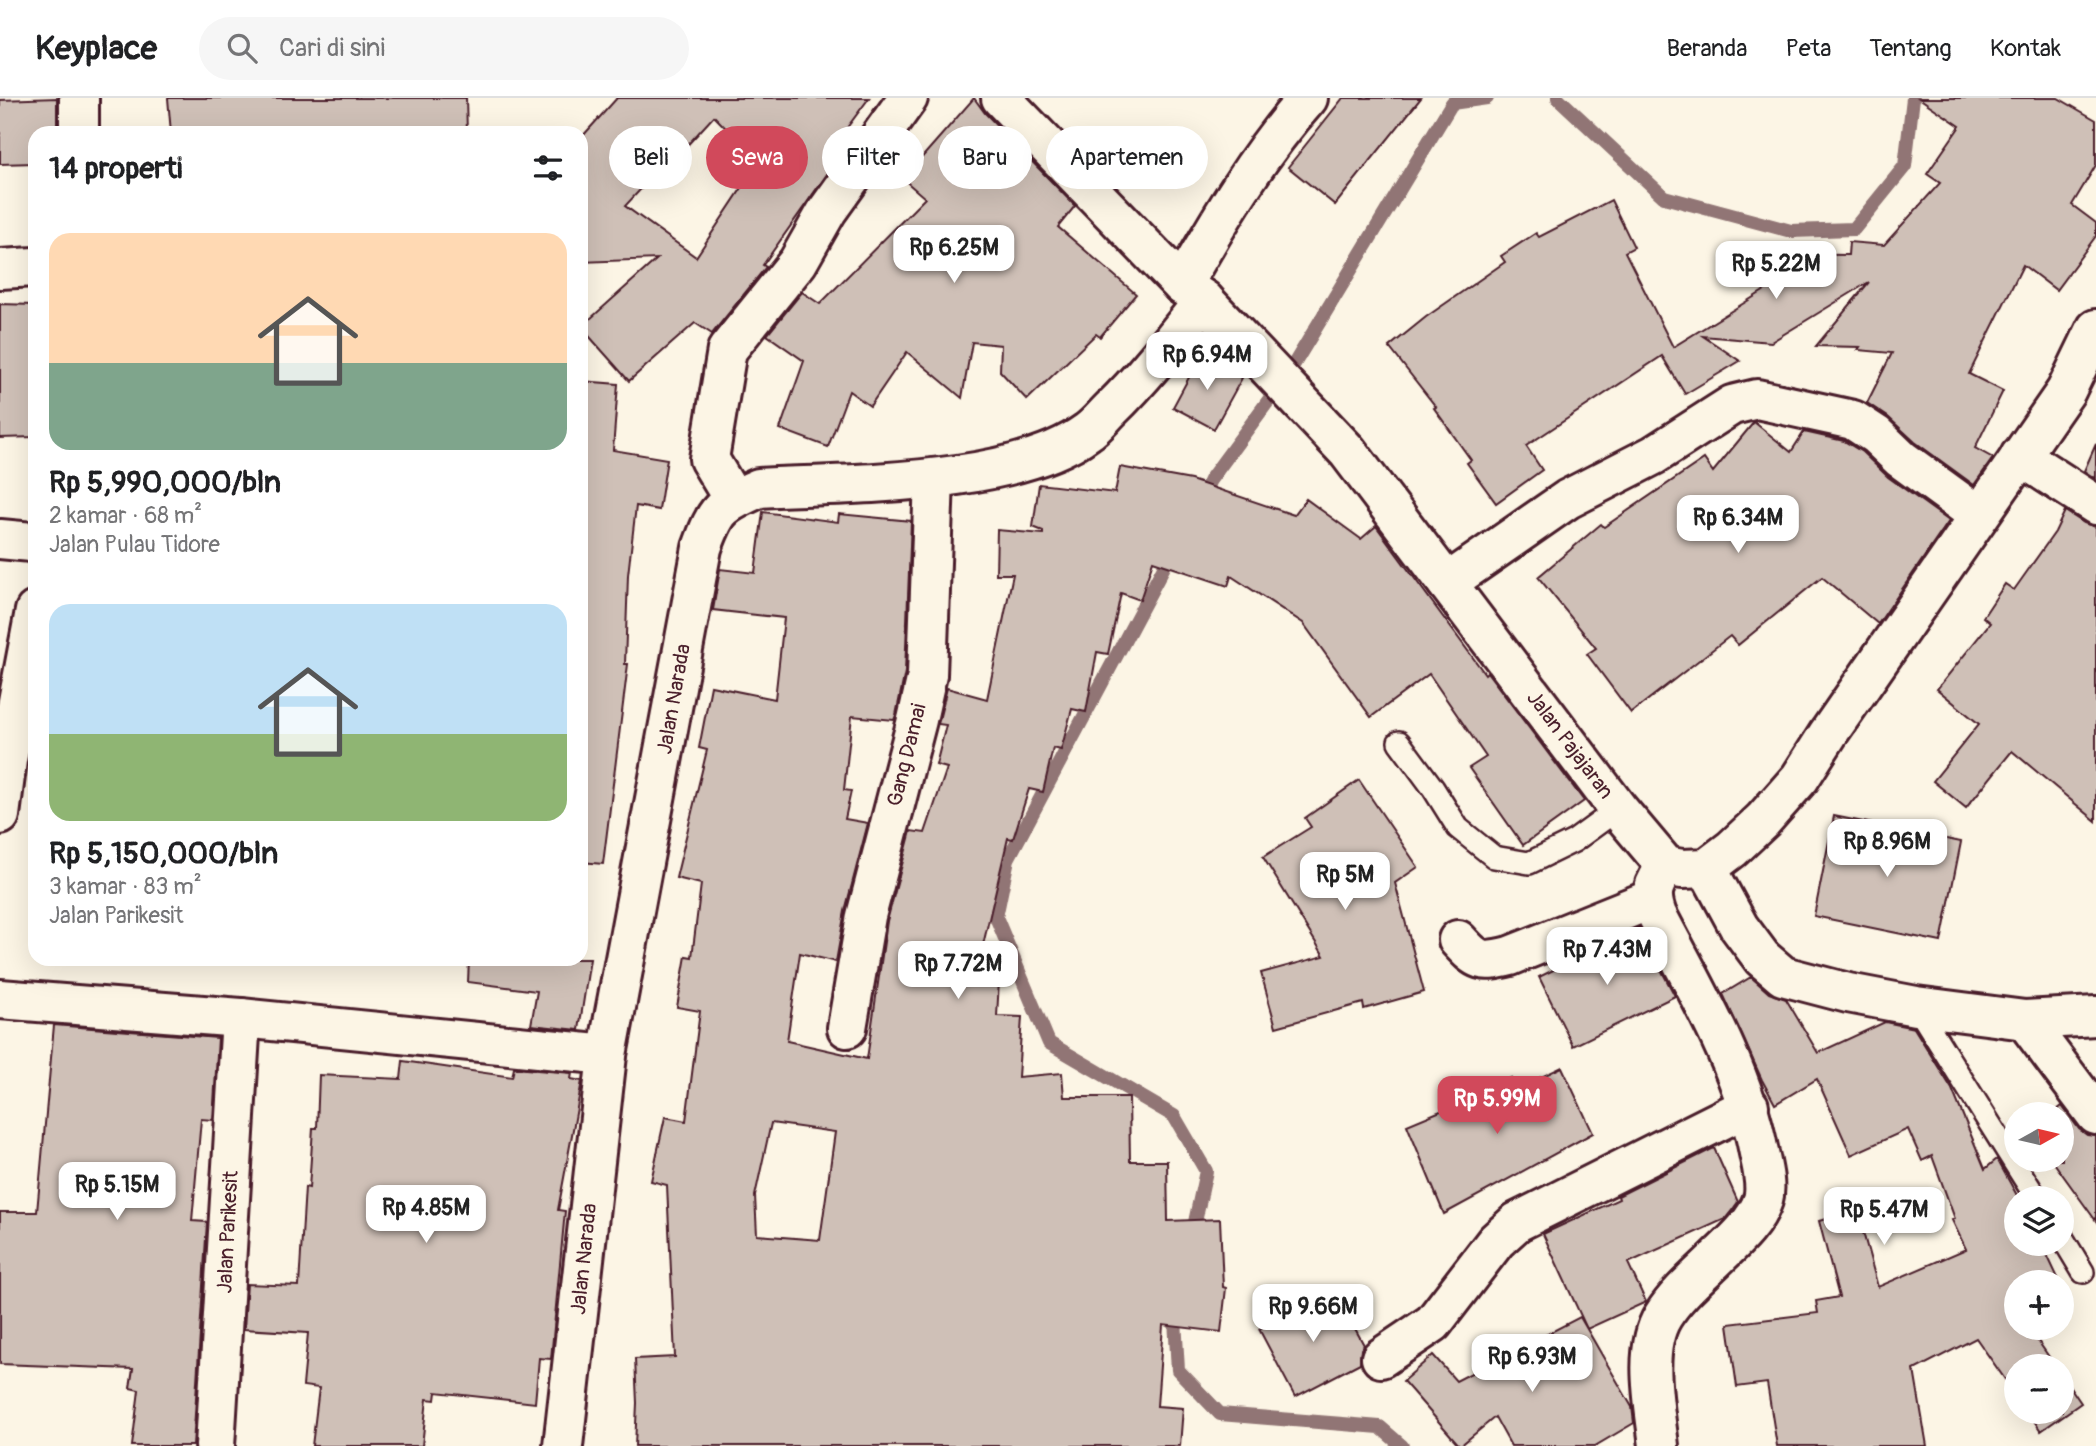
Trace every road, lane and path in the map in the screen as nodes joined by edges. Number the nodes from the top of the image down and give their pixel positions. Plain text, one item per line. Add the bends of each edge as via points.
1 (79, 98) edge
2 (908, 98) edge
3 (1001, 98) edge
4 (1308, 98) edge
5 (79, 126) edge
6 (28, 267) edge
7 (0, 269) edge
8 (1193, 293) junction
9 (2096, 329) edge
10 (2020, 456) junction
11 (934, 478) junction
12 (733, 499) junction
13 (2096, 505) edge
14 (1979, 515) junction
15 (0, 540) edge
16 (28, 542) edge
17 (1447, 583) junction
18 (28, 686) edge
19 (1399, 742) dead end
20 (21, 760) edge
21 (1618, 808) junction
22 (0, 815) edge
23 (1707, 867) junction
24 (1659, 882) junction
25 (1458, 940) dead end
26 (0, 999) edge
27 (1916, 1006) junction
28 (2096, 1016) edge
29 (241, 1018) junction
30 (2025, 1020) junction
31 (847, 1028) dead end
32 (607, 1055) junction
33 (1749, 1106) junction
34 (2096, 1115) edge
35 (2029, 1186) edge
36 (2074, 1256) edge
37 (2084, 1272) dead end
38 (1381, 1358) dead end
39 (215, 1446) edge
40 (563, 1446) edge
41 (1660, 1446) edge

1 - 5 street
2 - 12 street via 827,211 798,262 727,350 709,459
3 - 8 street, Jalan Pajajaran
4 - 8 street, Jalan Narada via 1280,129 1232,198
6 - 7 street
8 - 11 street, Jalan Narada via 1133,388 1088,432 1047,455
8 - 17 street, Jalan Pajajaran via 1348,452
9 - 10 street via 2066,391
10 - 13 street
10 - 14 street
11 - 12 street, Jalan Narada via 759,488
11 - 31 street, Gang Damai via 927,675 866,916
12 - 32 street, Jalan Narada via 713,517 702,548
14 - 17 street via 1853,420 1757,399 1732,405 1654,455 1568,499
14 - 23 street via 1800,778 1763,820
15 - 16 street
17 - 21 street, Jalan Pajajaran
18 - 20 street
19 - 21 lane via 1458,828 1494,857 1529,863 1574,841
20 - 22 street
21 - 24 street, Jalan Pajajaran
23 - 24 street via 1682,869
23 - 27 street via 1739,927 1762,958 1783,976
24 - 25 street via 1510,956 1490,961 1474,957
24 - 33 street, Jalan Pajajaran via 1657,915 1724,1042
26 - 29 street
27 - 30 street
27 - 35 lane
28 - 30 street
29 - 32 street
29 - 39 street, Jalan Parikesit
30 - 34 street
32 - 40 street, Jalan Narada
33 - 38 street via 1517,1222 1496,1241 1433,1323
33 - 41 street, Jalan Pajajaran via 1763,1174 1763,1198 1755,1217 1734,1242 1662,1317 1654,1342 1652,1377
36 - 37 lane

